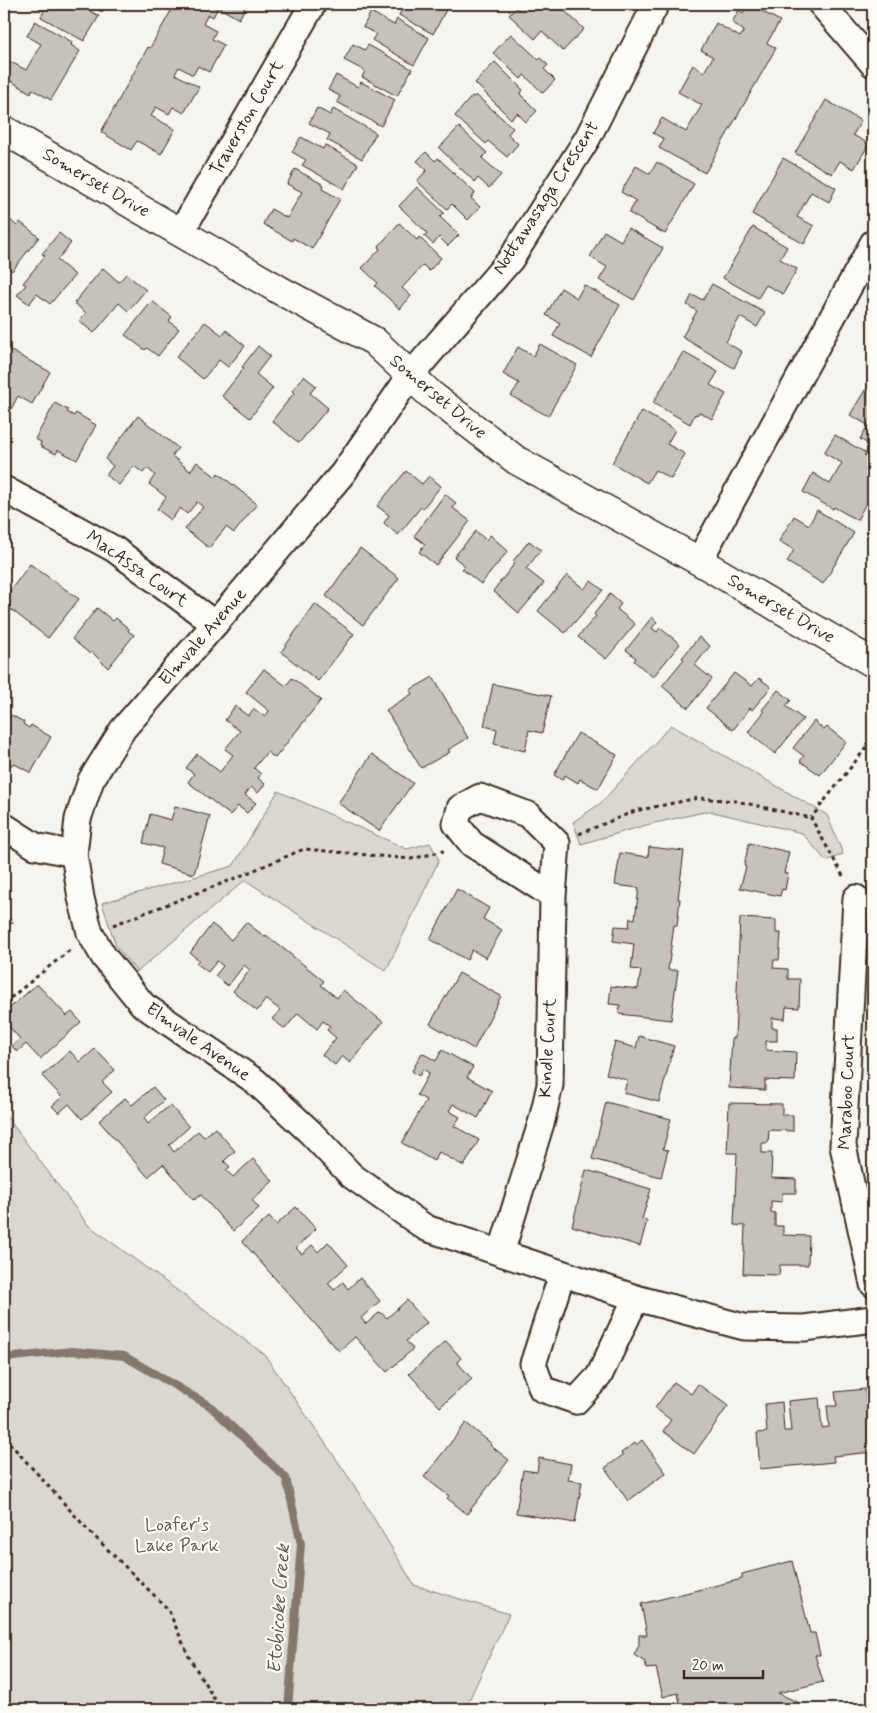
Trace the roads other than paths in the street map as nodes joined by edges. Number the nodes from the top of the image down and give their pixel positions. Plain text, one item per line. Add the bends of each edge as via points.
1 (313, 4) edge
2 (656, 4) edge
3 (821, 4) edge
4 (873, 64) edge
5 (4, 130) edge
6 (181, 232) junction
7 (873, 243) edge
8 (410, 376) junction
9 (4, 489) edge
10 (699, 561) junction
11 (215, 624) junction
12 (873, 663) edge
13 (4, 826) edge
14 (74, 854) junction
15 (553, 896) junction
16 (856, 898) road end
17 (501, 1253) junction
18 (562, 1274) junction
19 (873, 1284) edge
20 (636, 1298) junction
21 (873, 1319) edge

1 - 6 street, Traverston Court
2 - 8 street, Nottawasaga Crescent via 587,139 511,259
3 - 4 street
5 - 6 street, Somerset Drive
6 - 8 street, Somerset Drive via 374,341
7 - 10 street
8 - 10 street, Somerset Drive via 516,460
8 - 11 street, Elmvale Avenue via 343,473
9 - 11 street, MacAssa Court via 114,549
10 - 12 street, Somerset Drive
11 - 14 street, Elmvale Avenue via 123,729 91,780 78,819
13 - 14 street via 35,846
14 - 17 street, Elmvale Avenue via 90,933 104,957 143,1004 255,1081 352,1176 426,1228
15 - 15 street, Kindle Court via 557,843 529,815 480,797 460,808 456,824 472,844
15 - 17 street, Kindle Court via 550,1085
16 - 19 street, Maraboo Court via 843,1146
17 - 18 street, Elmvale Avenue
18 - 20 street, Elmvale Avenue
18 - 20 street via 533,1364 542,1388 576,1401 599,1376
20 - 21 street, Elmvale Avenue via 744,1327 804,1328

